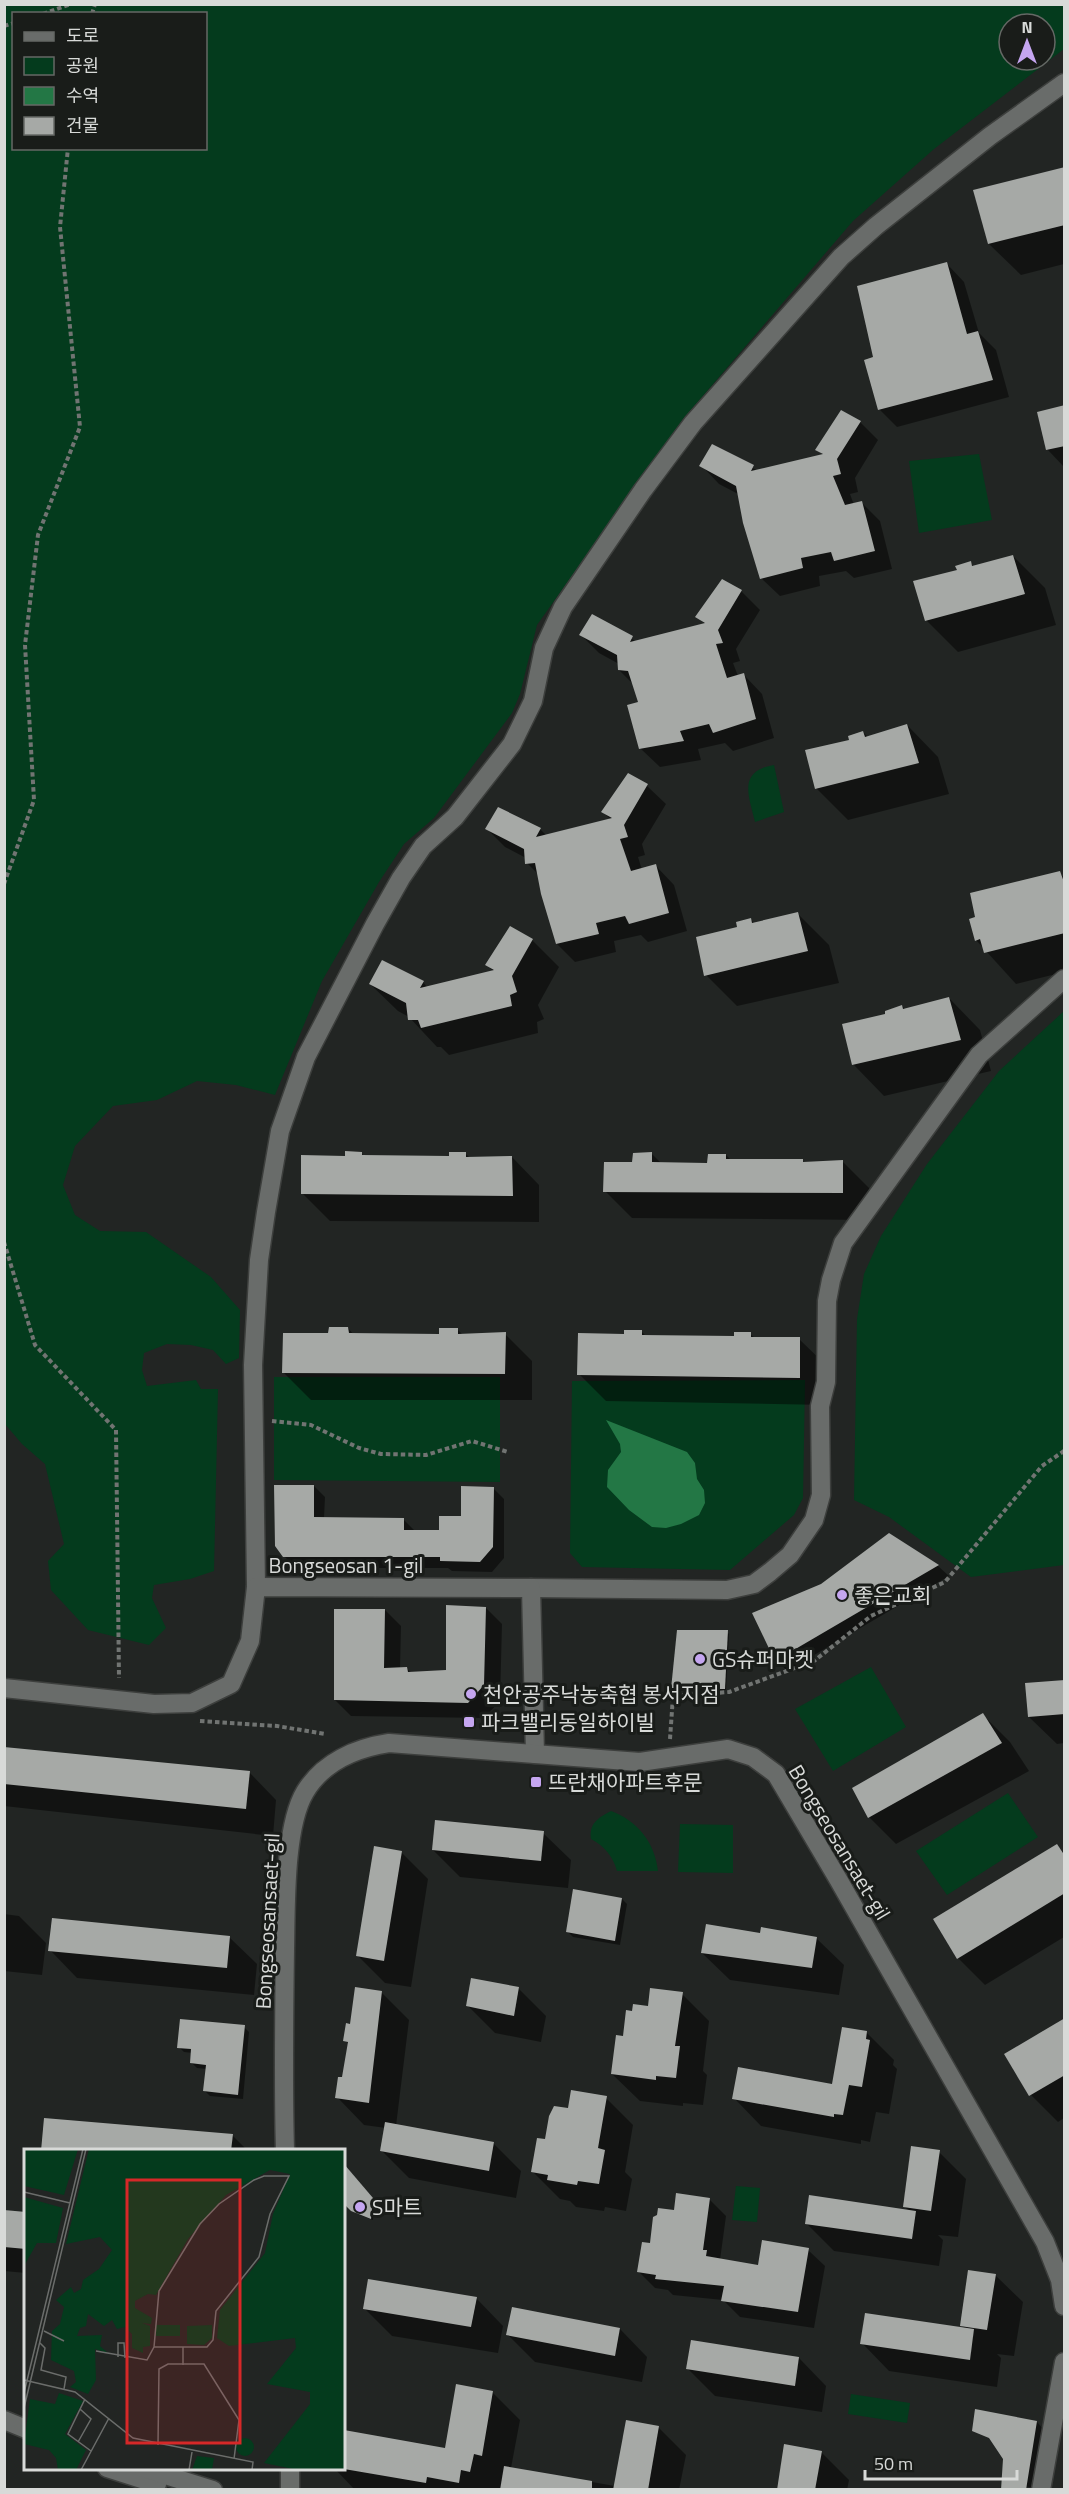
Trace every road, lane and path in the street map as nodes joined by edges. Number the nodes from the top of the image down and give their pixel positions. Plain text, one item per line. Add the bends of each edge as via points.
1 (71, 4) edge
2 (49, 12) edge
3 (1065, 83) edge
4 (68, 150) edge
5 (4, 884) edge
6 (1065, 979) edge
7 (4, 1242) edge
8 (265, 1421) dead end
9 (1065, 1451) edge
10 (508, 1452) dead end
11 (256, 1587) junction
12 (531, 1588) junction
13 (119, 1678) dead end
14 (4, 1688) edge
15 (660, 1743) dead end
16 (535, 1754) junction
17 (285, 2149) edge
18 (1065, 2306) edge
19 (1065, 2362) edge
20 (4, 2420) edge
21 (24, 2427) edge
22 (4, 2431) edge
23 (24, 2439) edge
24 (110, 2470) edge
25 (146, 2470) edge
26 (290, 2470) edge
27 (176, 2490) edge
28 (213, 2490) edge
29 (290, 2490) edge
30 (1041, 2490) edge

1 - 2 path
3 - 11 street via 990,136 841,257 693,423 563,607 544,648 533,701 512,744 455,817 423,846 375,924 306,1057 280,1131 259,1260 253,1365
4 - 5 path via 60,227 80,428 38,535 26,645 34,800
6 - 12 street, Bongseosan 1-gil via 979,1055 843,1243 827,1301 826,1382 820,1406 821,1495 814,1520 790,1555 754,1584 727,1590
7 - 13 path via 35,1346 116,1430
8 - 10 path via 310,1425 381,1454 426,1455 472,1441
9 - 15 path via 1042,1466 945,1582 871,1616 814,1661 729,1692 673,1696 670,1742
11 - 12 street, Bongseosan 1-gil
11 - 14 street, Bongseosan 1-gil via 250,1641 231,1684 192,1703 154,1704
12 - 16 street
16 - 17 street, Bongseosansaet-gil via 389,1743 359,1748 331,1764 305,1792 290,1840 282,2061
16 - 18 street, Bongseosansaet-gil via 640,1762 728,1749 753,1757 776,1774 1046,2242
19 - 30 street
20 - 21 street
22 - 23 street
24 - 27 street
25 - 28 street
26 - 29 street

